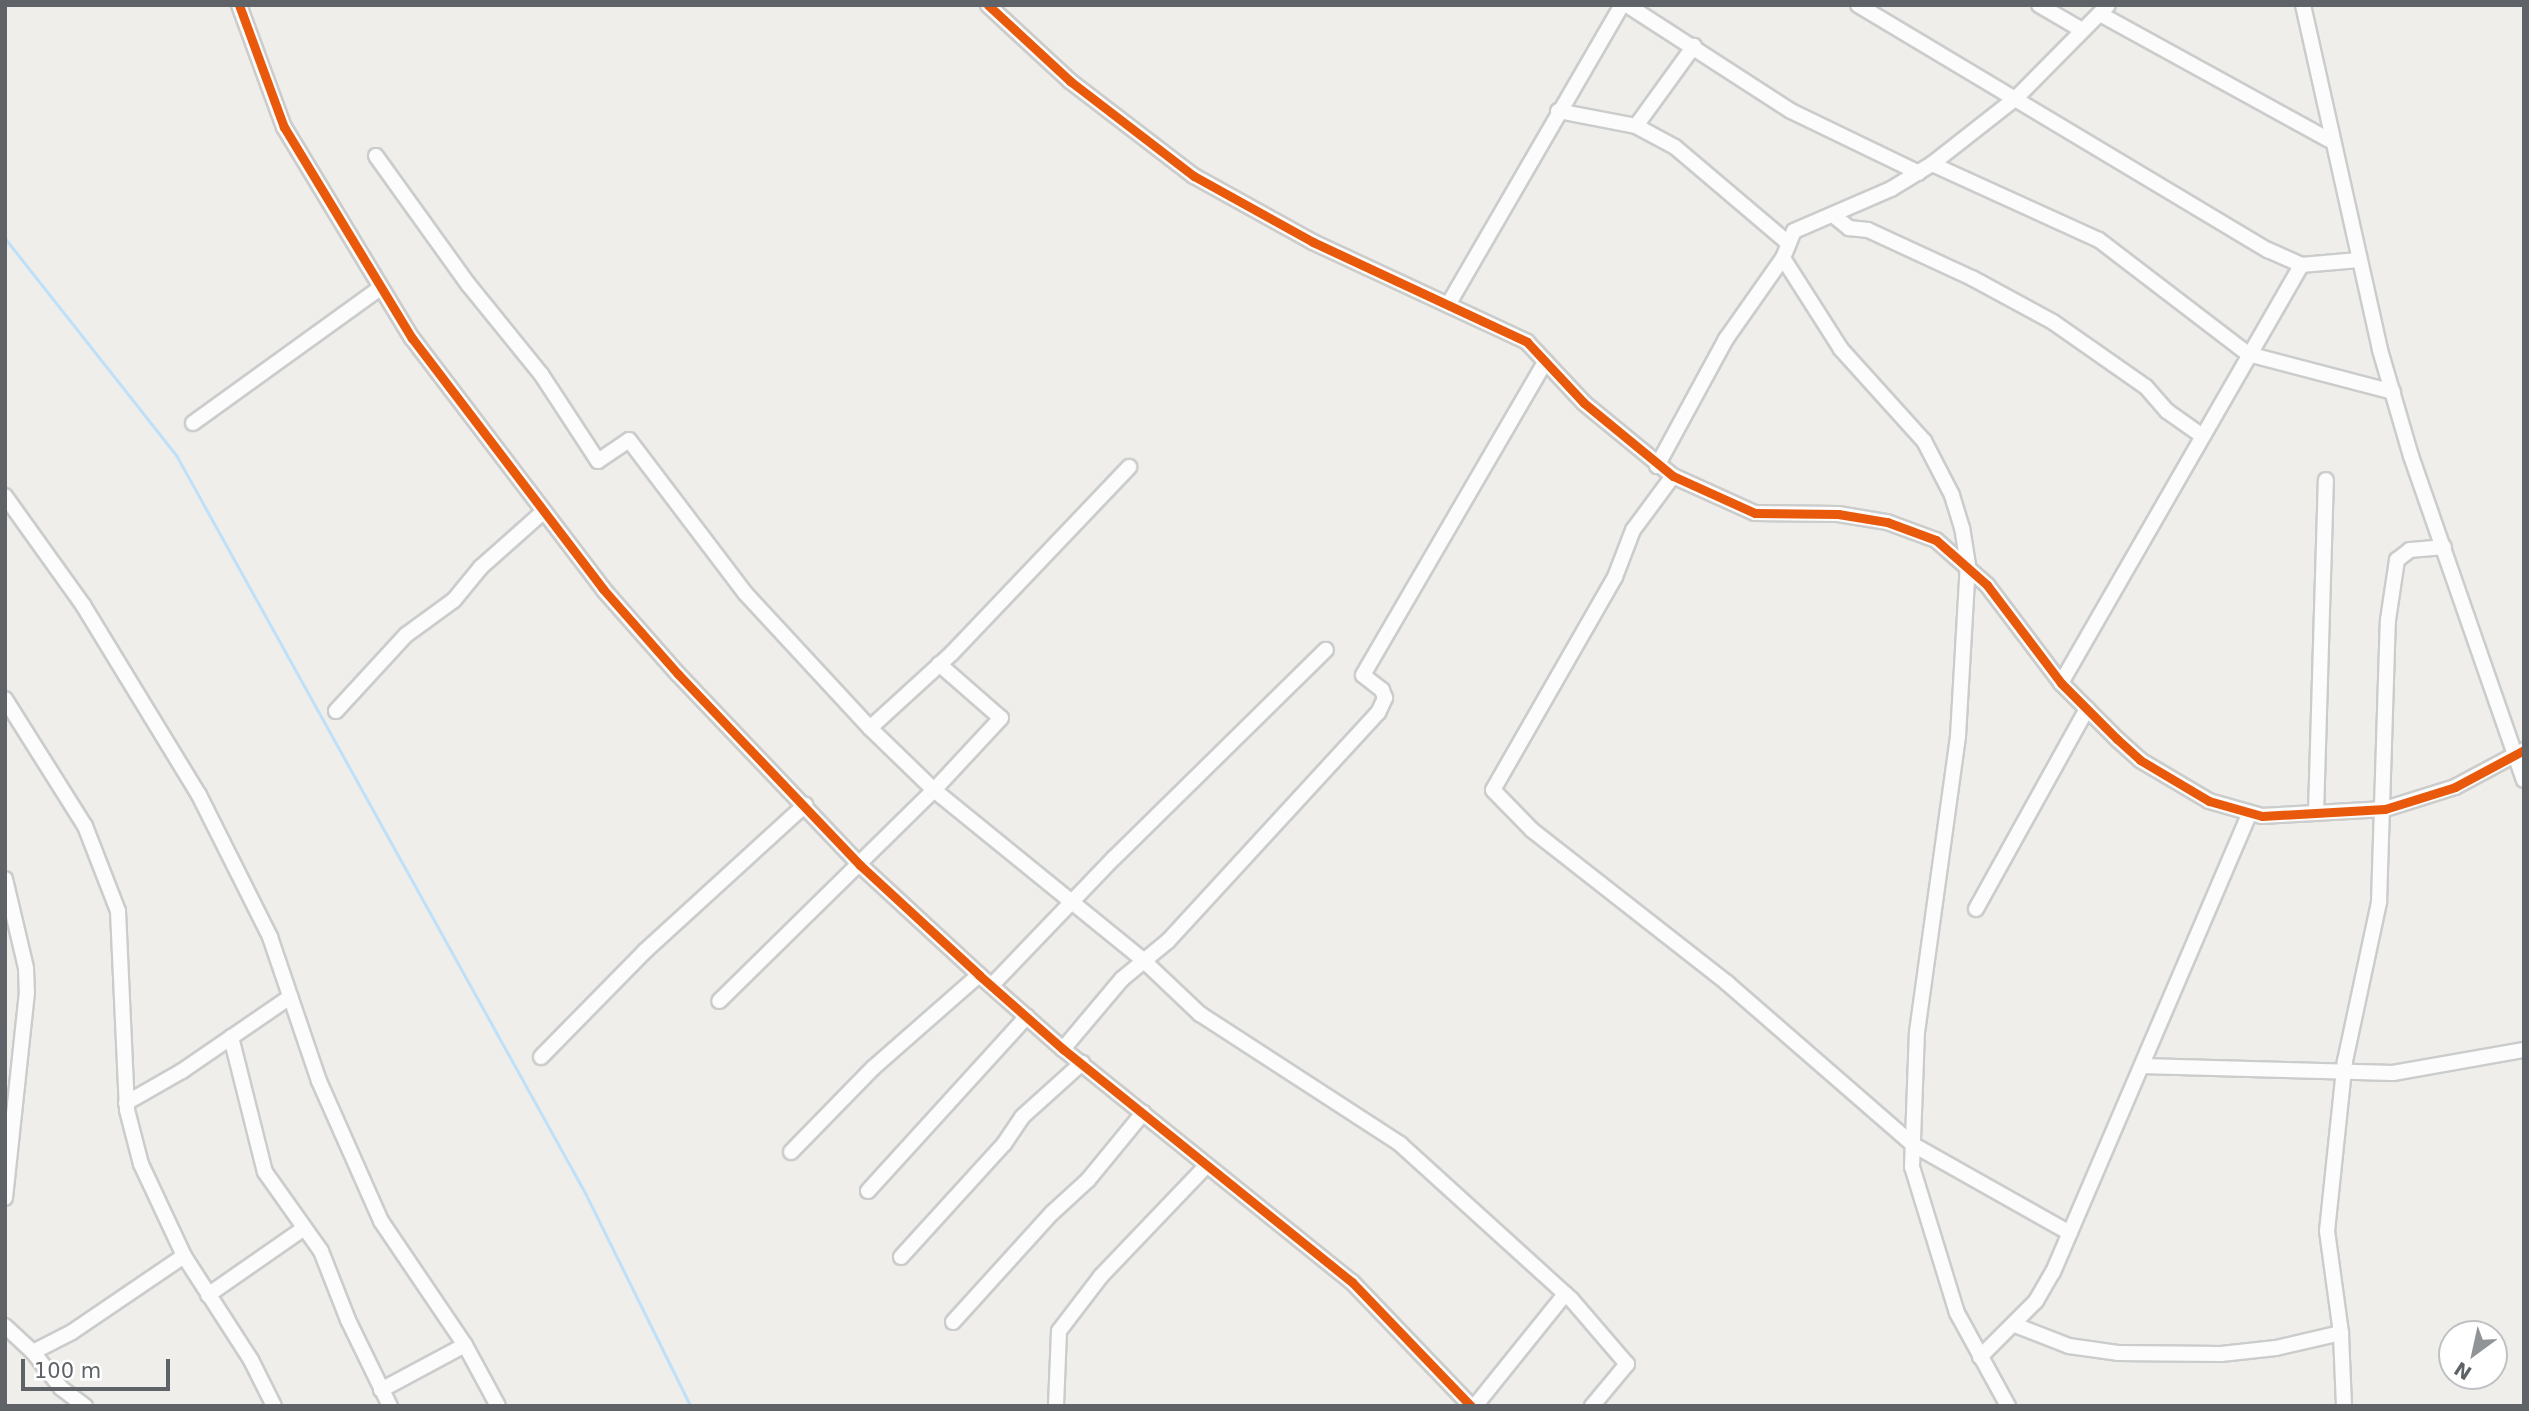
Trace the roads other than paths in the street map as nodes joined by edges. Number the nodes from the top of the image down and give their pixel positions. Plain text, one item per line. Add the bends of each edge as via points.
1 (239, 5) edge
2 (989, 5) edge
3 (1622, 5) edge
4 (1627, 5) edge
5 (1858, 5) edge
6 (2039, 5) edge
7 (2303, 5) edge
8 (2104, 9) edge
9 (2082, 30) junction
10 (1694, 46) junction
11 (2017, 97) junction
12 (1558, 111) junction
13 (1636, 126) junction
14 (2329, 140) junction
15 (376, 156) dead end
16 (1932, 164) junction
17 (1919, 173) junction
18 (1833, 215) junction
19 (1787, 242) junction
20 (1783, 258) junction
21 (2359, 260) junction
22 (2301, 265) junction
23 (380, 288) junction
24 (1448, 305) junction
25 (2248, 354) junction
26 (1545, 362) junction
27 (2393, 392) junction
28 (193, 423) dead end
29 (2201, 435) junction
30 (1657, 466) junction
31 (1129, 467) dead end
32 (1673, 476) junction
33 (2326, 480) dead end
34 (5, 496) edge
35 (543, 512) junction
36 (2444, 547) junction
37 (1968, 565) junction
38 (1326, 650) dead end
39 (939, 664) junction
40 (2061, 682) junction
41 (5, 699) edge
42 (2087, 709) junction
43 (336, 710) dead end
44 (870, 728) junction
45 (2519, 752) edge
46 (2524, 780) edge
47 (934, 790) junction
48 (805, 804) junction
49 (2385, 809) junction
50 (2316, 813) junction
51 (2249, 814) junction
52 (860, 865) junction
53 (5, 879) edge
54 (1072, 902) junction
55 (1976, 909) dead end
56 (1143, 960) junction
57 (979, 975) junction
58 (992, 985) junction
59 (290, 997) junction
60 (719, 1002) dead end
61 (1027, 1016) junction
62 (231, 1037) junction
63 (1063, 1049) junction
64 (2524, 1050) edge
65 (541, 1056) dead end
66 (1082, 1063) junction
67 (2142, 1066) junction
68 (2344, 1075) junction
69 (126, 1103) junction
70 (1143, 1113) junction
71 (1912, 1144) junction
72 (791, 1152) dead end
73 (1206, 1166) junction
74 (868, 1191) dead end
75 (5, 1198) edge
76 (303, 1229) junction
77 (2070, 1233) junction
78 (184, 1256) junction
79 (901, 1257) dead end
80 (1565, 1294) junction
81 (208, 1295) junction
82 (953, 1322) dead end
83 (2015, 1325) junction
84 (5, 1326) edge
85 (2341, 1333) junction
86 (465, 1345) junction
87 (33, 1352) junction
88 (1980, 1357) junction
89 (381, 1390) junction
90 (85, 1406) edge
91 (274, 1406) edge
92 (390, 1406) edge
93 (498, 1406) edge
94 (1056, 1406) edge
95 (1473, 1406) edge
96 (1592, 1406) edge
97 (2008, 1406) edge
98 (2344, 1406) edge

1 - 23 street via 284,127
2 - 24 street via 1070,81 1195,176 1313,242
3 - 12 street
4 - 10 street
5 - 11 street
6 - 9 street
7 - 14 street
8 - 9 street
8 - 14 street
9 - 11 street
10 - 13 street
10 - 17 street via 1791,111
11 - 16 street
11 - 22 street
12 - 13 street
12 - 24 street
13 - 19 street via 1706,170
14 - 21 street
15 - 44 street via 468,284 541,373 598,461 629,440 745,593
16 - 17 street
16 - 25 street via 2099,240
17 - 18 street
18 - 19 street via 1803,226
18 - 29 street via 1849,228 1868,230 1960,272 2053,322 2146,387 2167,411
19 - 20 street
20 - 30 street via 1726,339
20 - 37 street via 1840,349 1924,441 1952,495
21 - 22 street
21 - 27 street
22 - 25 street
23 - 28 street
23 - 35 street
24 - 26 street via 1527,342
25 - 27 street
25 - 29 street
26 - 30 street
26 - 56 street via 1363,675 1385,698 1378,713 1168,941
27 - 36 street
29 - 40 street
30 - 32 street
31 - 39 street
32 - 37 street via 1755,513 1838,514 1887,522 1936,540
32 - 71 street via 1633,530 1615,577 1493,790 1532,830 1727,983
33 - 50 street
34 - 59 street via 83,605 199,795 270,937
35 - 43 street via 481,566 454,600 406,635
35 - 48 street via 678,674
36 - 45 street
36 - 49 street via 2410,550 2397,560 2388,620
37 - 40 street
37 - 71 street via 1951,812 1917,1032
38 - 54 street
39 - 44 street
39 - 47 street via 1001,718
40 - 42 street
41 - 69 street via 85,826 118,911
42 - 51 street via 2140,760 2209,801
42 - 55 street
44 - 47 street
45 - 46 street
45 - 49 street via 2455,788
47 - 52 street
47 - 54 street
48 - 52 street
48 - 65 street via 645,950
49 - 50 street
49 - 68 street via 2379,902
50 - 51 street
51 - 67 street
52 - 57 street
52 - 60 street
53 - 75 street via 26,968 27,992
54 - 56 street
54 - 58 street
56 - 63 street
56 - 80 street via 1220,1029 1400,1144
57 - 58 street
57 - 72 street via 873,1068
58 - 61 street
59 - 62 street
59 - 86 street via 329,1106 381,1221
61 - 63 street
61 - 74 street
62 - 69 street
62 - 76 street via 265,1172
63 - 66 street
64 - 68 street via 2393,1073
66 - 70 street
66 - 79 street via 1022,1117 1004,1144
67 - 68 street
67 - 77 street
68 - 85 street via 2327,1231
69 - 78 street via 141,1164
70 - 73 street
70 - 82 street via 1088,1180
71 - 77 street
71 - 88 street via 1912,1167 1950,1292
73 - 94 street via 1101,1276 1059,1331
73 - 95 street via 1352,1282
76 - 81 street
76 - 89 street via 321,1251
77 - 83 street via 2053,1272
78 - 81 street
78 - 87 street via 72,1332
80 - 95 street
80 - 96 street via 1627,1364
81 - 91 street via 251,1360
83 - 85 street via 2069,1346 2118,1353 2221,1354 2276,1348
83 - 88 street
84 - 87 street
85 - 98 street
86 - 89 street
86 - 93 street
87 - 90 street via 61,1388
88 - 97 street
89 - 92 street

